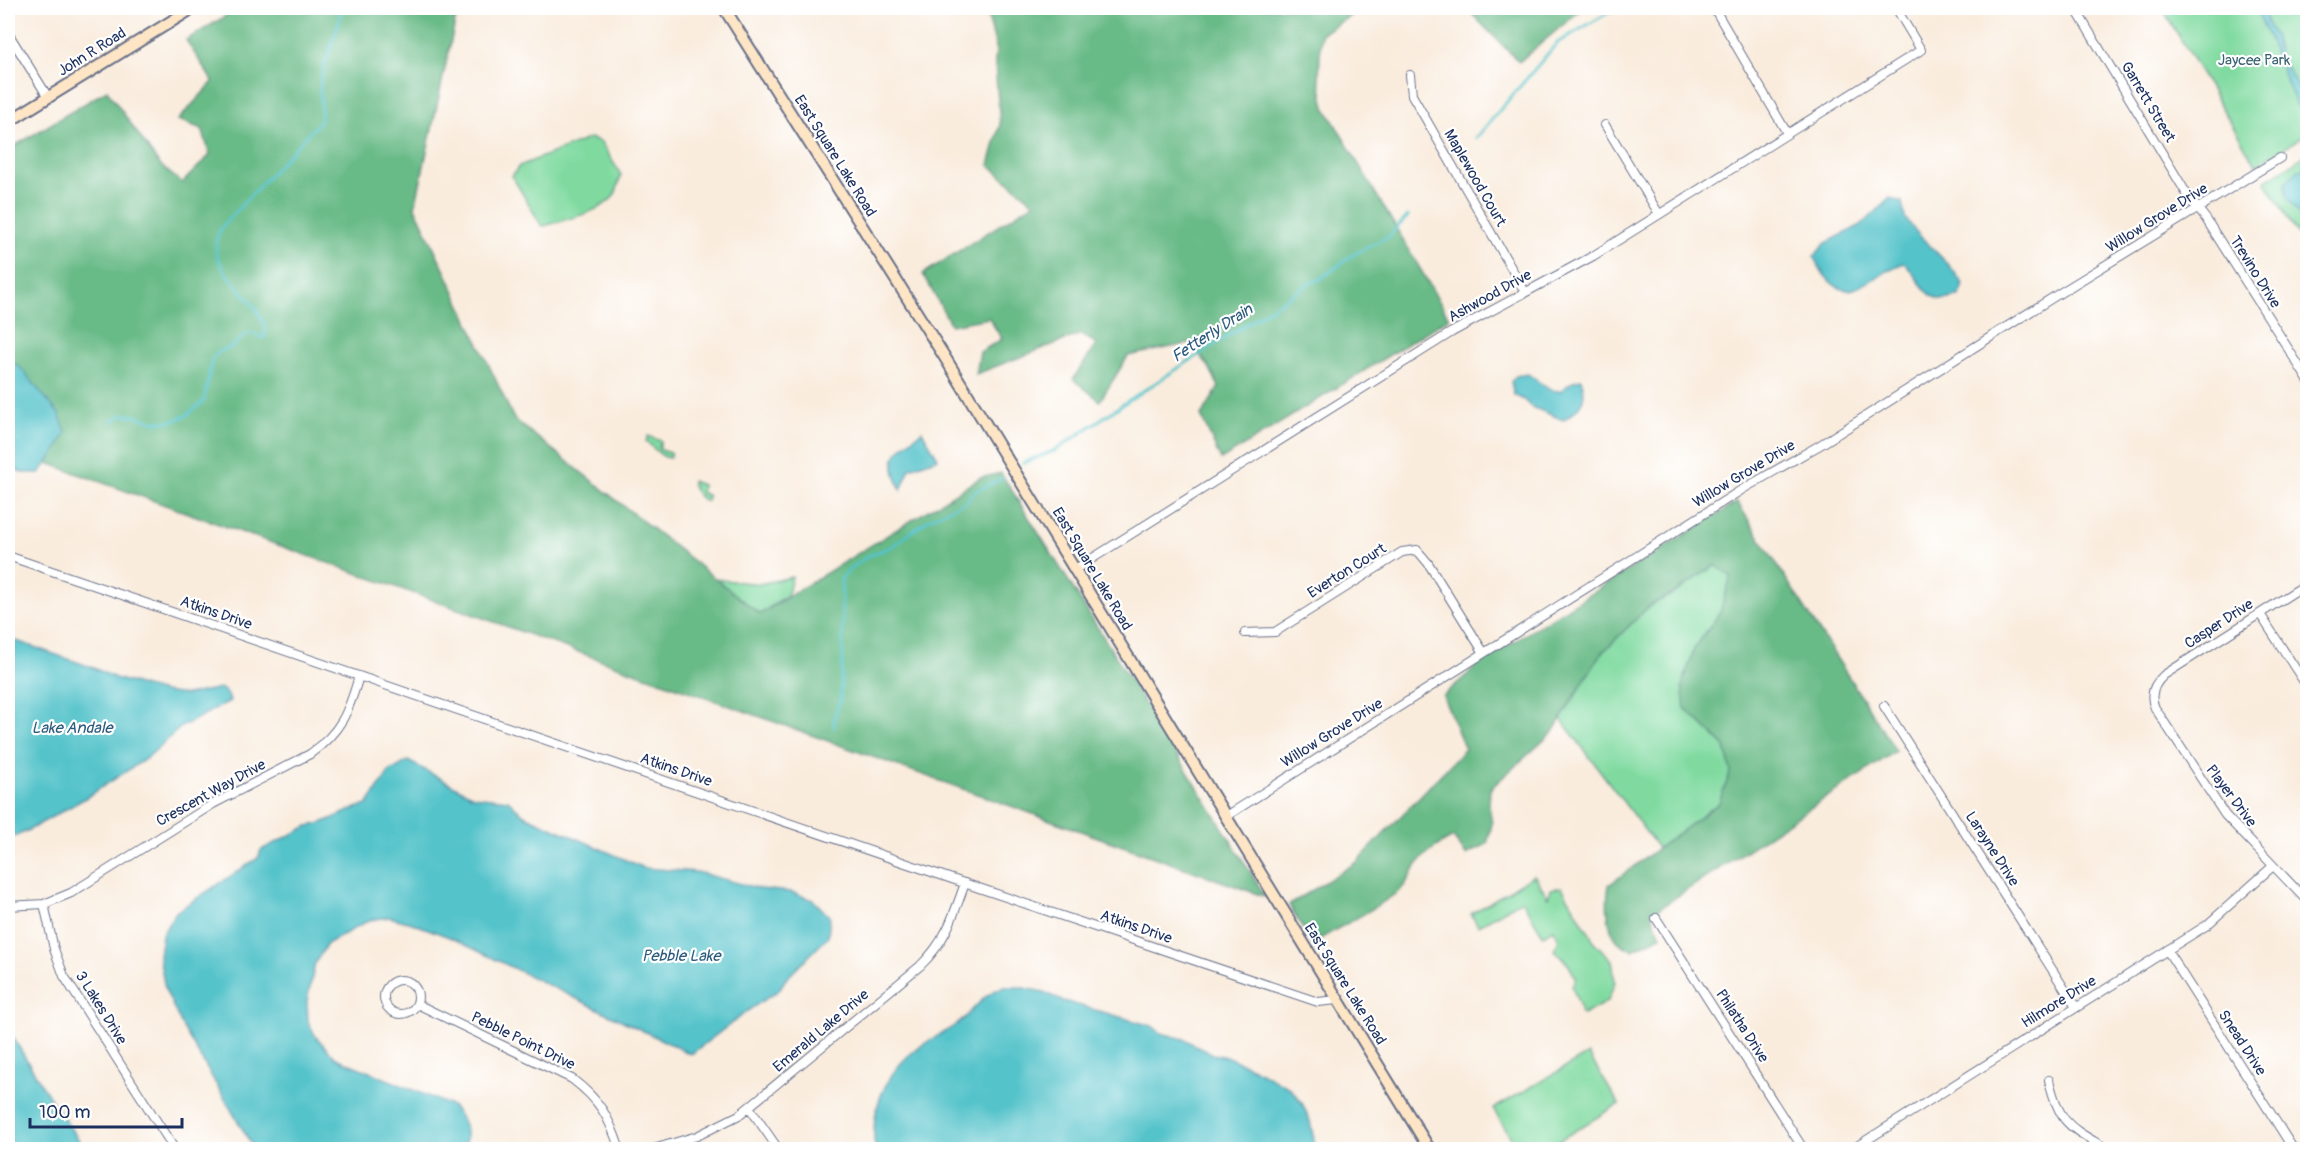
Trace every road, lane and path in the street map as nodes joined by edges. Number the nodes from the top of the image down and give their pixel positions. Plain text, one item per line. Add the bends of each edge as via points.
1 (193, 8) edge
2 (724, 8) edge
3 (1714, 8) edge
4 (1896, 8) edge
5 (2075, 8) edge
6 (8, 33) edge
7 (1410, 75) dead end
8 (48, 97) junction
9 (8, 122) edge
10 (1605, 125) dead end
11 (1787, 133) junction
12 (2280, 158) dead end
13 (2199, 209) junction
14 (1659, 214) junction
15 (1525, 292) junction
16 (2307, 380) edge
17 (8, 556) edge
18 (1074, 570) junction
19 (2307, 583) edge
20 (2260, 614) junction
21 (1245, 633) dead end
22 (1484, 653) junction
23 (359, 676) junction
24 (2307, 688) edge
25 (2152, 693) joint
26 (1884, 706) dead end
27 (1225, 817) junction
28 (2273, 866) junction
29 (965, 883) junction
30 (2307, 902) edge
31 (44, 903) junction
32 (8, 906) edge
33 (1656, 918) dead end
34 (2167, 950) junction
35 (1337, 1000) junction
36 (417, 1004) junction
37 (2076, 1007) junction
38 (2049, 1080) dead end
39 (749, 1107) junction
40 (175, 1149) edge
41 (620, 1149) edge
42 (650, 1149) edge
43 (778, 1149) edge
44 (1430, 1149) edge
45 (1804, 1149) edge
46 (1851, 1149) edge
47 (2109, 1149) edge
48 (2294, 1149) edge

1 - 8 main road, John R Road
2 - 18 main road, East Square Lake Road
3 - 11 street
4 - 11 street, Ashwood Drive via 1921,50
5 - 13 street, Garrett Street
6 - 8 street
7 - 15 street, Maplewood Court via 1412,95
8 - 9 main road, John R Road
10 - 14 street
11 - 14 street, Ashwood Drive
12 - 13 street, Willow Grove Drive
13 - 16 street, Trevino Drive
13 - 22 street, Willow Grove Drive
14 - 15 street, Ashwood Drive via 1593,256
15 - 18 street, Ashwood Drive via 1452,332
17 - 23 street, Atkins Drive
18 - 27 main road, East Square Lake Road
19 - 20 street, Casper Drive
20 - 24 street
20 - 25 street, Casper Drive via 2164,675
21 - 22 street, Everton Court via 1275,632 1402,552 1417,550
22 - 27 street, Willow Grove Drive
23 - 29 street, Atkins Drive
23 - 31 street, Crescent Way Drive via 347,713 325,744 196,814 71,893
25 - 28 street, Player Drive via 2155,708 2216,803
26 - 37 street, Larayne Drive
27 - 35 main road, East Square Lake Road
28 - 30 street, Player Drive
28 - 34 street, Hilmore Drive via 2224,911
29 - 35 street, Atkins Drive via 1318,1002
29 - 39 street, Emerald Lake Drive via 947,932 933,954
31 - 32 street
31 - 40 street, 3 Lakes Drive via 64,976
33 - 45 street, Philatha Drive
34 - 37 street, Hilmore Drive
34 - 48 street, Snead Drive
35 - 44 main road, East Square Lake Road
36 - 36 street via 417,992 408,982 396,982 386,990 386,1003 395,1013 407,1013
36 - 41 street, Pebble Point Drive via 572,1079 603,1110
37 - 46 street, Hilmore Drive
38 - 47 street via 2056,1107 2066,1121
39 - 42 street, Emerald Lake Drive via 712,1130
39 - 43 street

